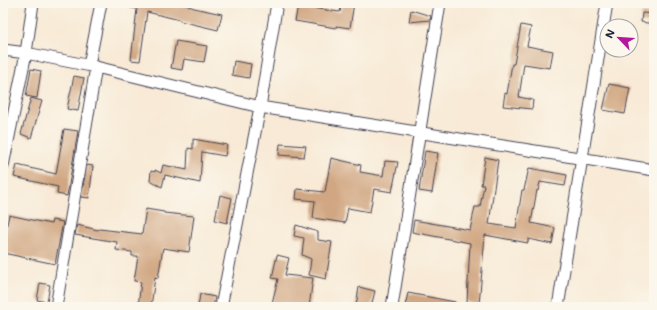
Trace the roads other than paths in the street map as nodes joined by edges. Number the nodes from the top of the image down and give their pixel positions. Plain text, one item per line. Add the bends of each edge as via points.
1 (33, 3) edge
2 (101, 3) edge
3 (277, 3) edge
4 (440, 3) edge
5 (607, 3) edge
6 (3, 50) edge
7 (26, 53) junction
8 (92, 66) junction
9 (260, 107) junction
10 (420, 134) junction
11 (581, 158) junction
12 (3, 166) edge
13 (654, 170) edge
14 (56, 307) edge
15 (221, 307) edge
16 (392, 307) edge
17 (558, 307) edge

1 - 7 street
2 - 8 street
3 - 9 street
4 - 10 street
5 - 11 street
6 - 7 street
7 - 8 street
7 - 12 street
8 - 9 street
8 - 14 street
9 - 10 street
9 - 15 street
10 - 11 street
10 - 16 street
11 - 13 street
11 - 17 street

